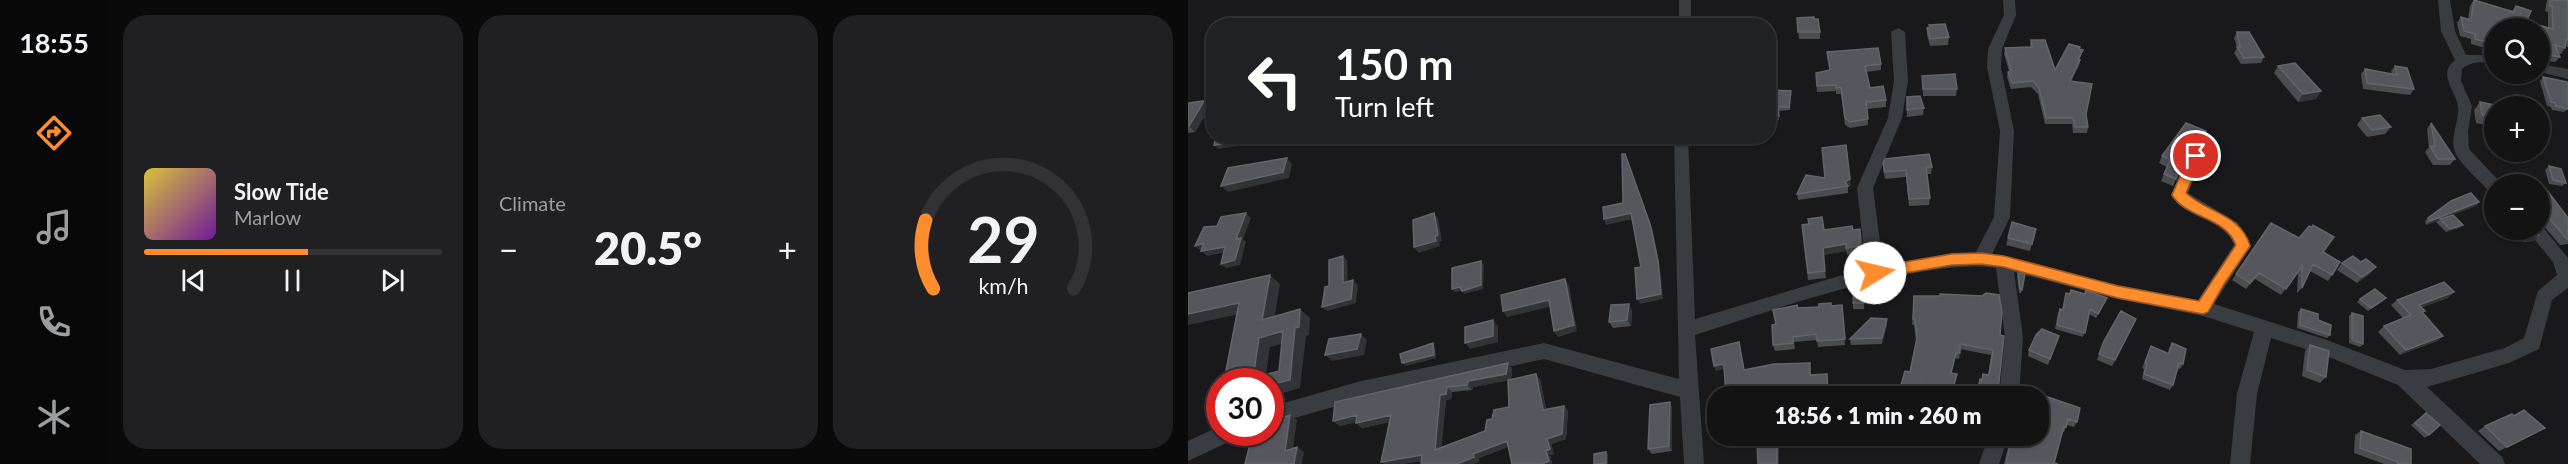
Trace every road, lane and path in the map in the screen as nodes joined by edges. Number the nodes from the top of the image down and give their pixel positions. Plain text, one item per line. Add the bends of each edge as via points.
1 (1685, 0) edge
2 (2009, 0) edge
3 (2444, 0) edge
4 (1685, 18) edge
5 (1898, 32) dead end
6 (2484, 58) edge
7 (2462, 60) junction
8 (2550, 70) edge
9 (2568, 74) edge
10 (1681, 144) edge
11 (2196, 156) dead end
12 (2484, 175) edge
13 (2545, 240) edge
14 (1981, 259) junction
15 (2564, 259) edge
16 (2004, 262) junction
17 (1875, 273) junction
18 (2565, 281) edge
19 (2203, 308) junction
20 (2264, 328) junction
21 (1686, 330) junction
22 (2405, 379) junction
23 (2009, 386) edge
24 (1690, 392) junction
25 (1284, 412) edge
26 (1206, 442) edge
27 (1995, 446) edge
28 (1188, 451) edge
29 (1694, 464) edge
30 (1989, 464) edge
31 (2240, 464) edge
32 (2495, 464) edge

1 - 4 street
2 - 14 street via 2010,15 1995,49 1994,67 2007,131 2002,217
3 - 7 street via 2448,32
5 - 17 street via 1901,81 1895,118 1865,188
6 - 7 street
7 - 12 street via 2455,68 2454,81 2465,106 2462,151
8 - 9 street
10 - 21 street
11 - 19 street via 2179,195 2229,224 2243,246
13 - 15 street
14 - 16 street
14 - 17 street
15 - 18 street
16 - 19 street via 2118,292
16 - 23 street via 2014,337
17 - 21 street
18 - 22 street via 2544,296 2532,343 2509,355 2431,378
19 - 20 street
20 - 22 street
20 - 31 street via 2247,394
21 - 24 street
22 - 32 street
24 - 25 street via 1544,351 1361,390
24 - 29 street
26 - 28 street
27 - 30 street

